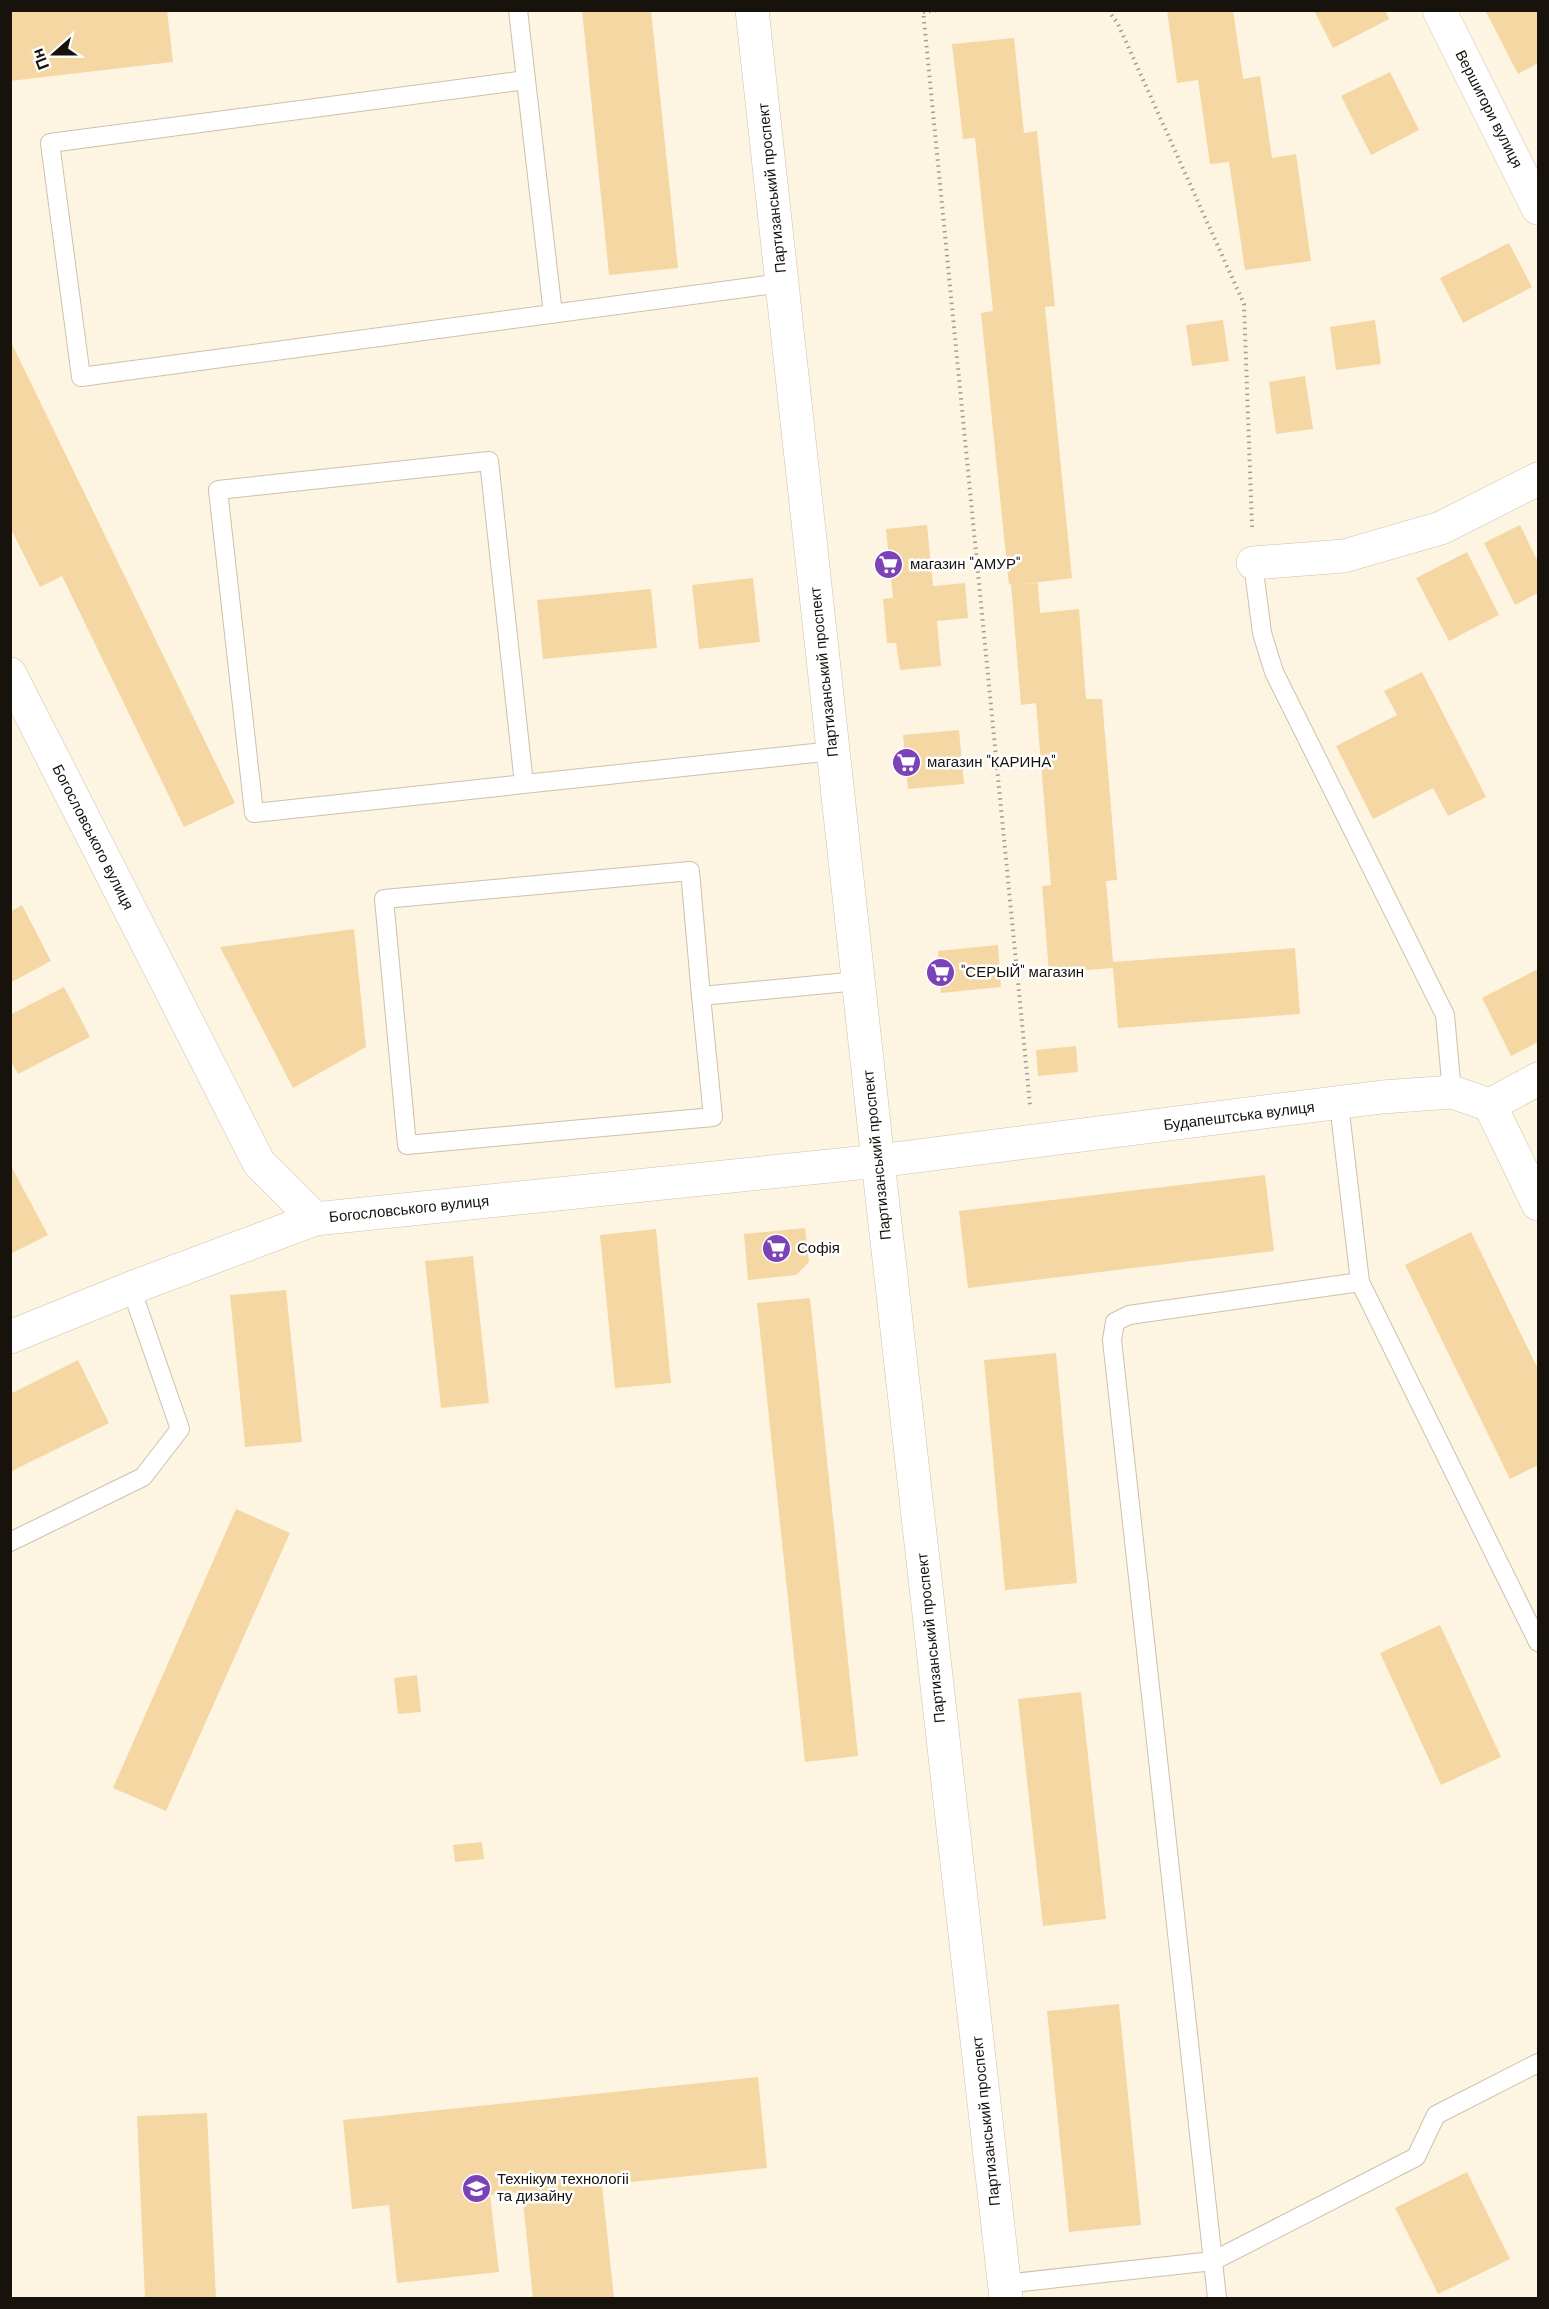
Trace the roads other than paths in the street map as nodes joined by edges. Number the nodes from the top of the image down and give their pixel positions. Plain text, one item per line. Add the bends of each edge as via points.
1 (518, 10) edge
2 (752, 10) edge
3 (1439, 10) edge
4 (526, 80) junction
5 (1539, 208) edge
6 (782, 284) junction
7 (553, 314) junction
8 (1539, 479) edge
9 (1253, 563) joint
10 (10, 674) edge
11 (833, 751) junction
12 (524, 784) junction
13 (858, 981) junction
14 (702, 996) junction
15 (1539, 1079) edge
16 (1452, 1092) junction
17 (1339, 1104) junction
18 (1490, 1105) junction
19 (878, 1161) junction
20 (1539, 1204) edge
21 (315, 1219) junction
22 (1360, 1282) junction
23 (130, 1288) junction
24 (10, 1337) edge
25 (10, 1542) edge
26 (1539, 1642) edge
27 (1539, 2063) edge
28 (1213, 2261) junction
29 (1005, 2291) edge
30 (1217, 2298) edge

1 - 4 lane
2 - 6 street, Партизанський проспект
3 - 5 street, Вершигори вулиця
4 - 7 lane
4 - 7 lane via 50,143 81,377
6 - 7 lane
6 - 11 street, Партизанський проспект
8 - 9 street via 1441,528 1344,556
9 - 16 lane via 1262,633 1274,672 1445,1015
10 - 21 street, Богословського вулиця via 259,1163
11 - 12 lane
11 - 13 street, Партизанський проспект
12 - 12 lane via 254,813 218,490 489,461
13 - 14 lane
13 - 19 street, Партизанський проспект
14 - 14 lane via 713,1117 407,1145 384,899 690,871
15 - 18 street
16 - 17 street, Будапештська вулиця
16 - 18 street, Будапештська вулиця
17 - 19 street, Будапештська вулиця
17 - 22 lane
18 - 20 street
19 - 21 street, Богословського вулиця
19 - 29 street, Партизанський проспект
21 - 23 street
22 - 26 lane
22 - 28 lane via 1129,1315 1115,1322 1112,1340
23 - 24 street
23 - 25 lane via 180,1429 143,1477
27 - 28 lane via 1436,2115 1416,2157
28 - 29 lane
28 - 30 lane

